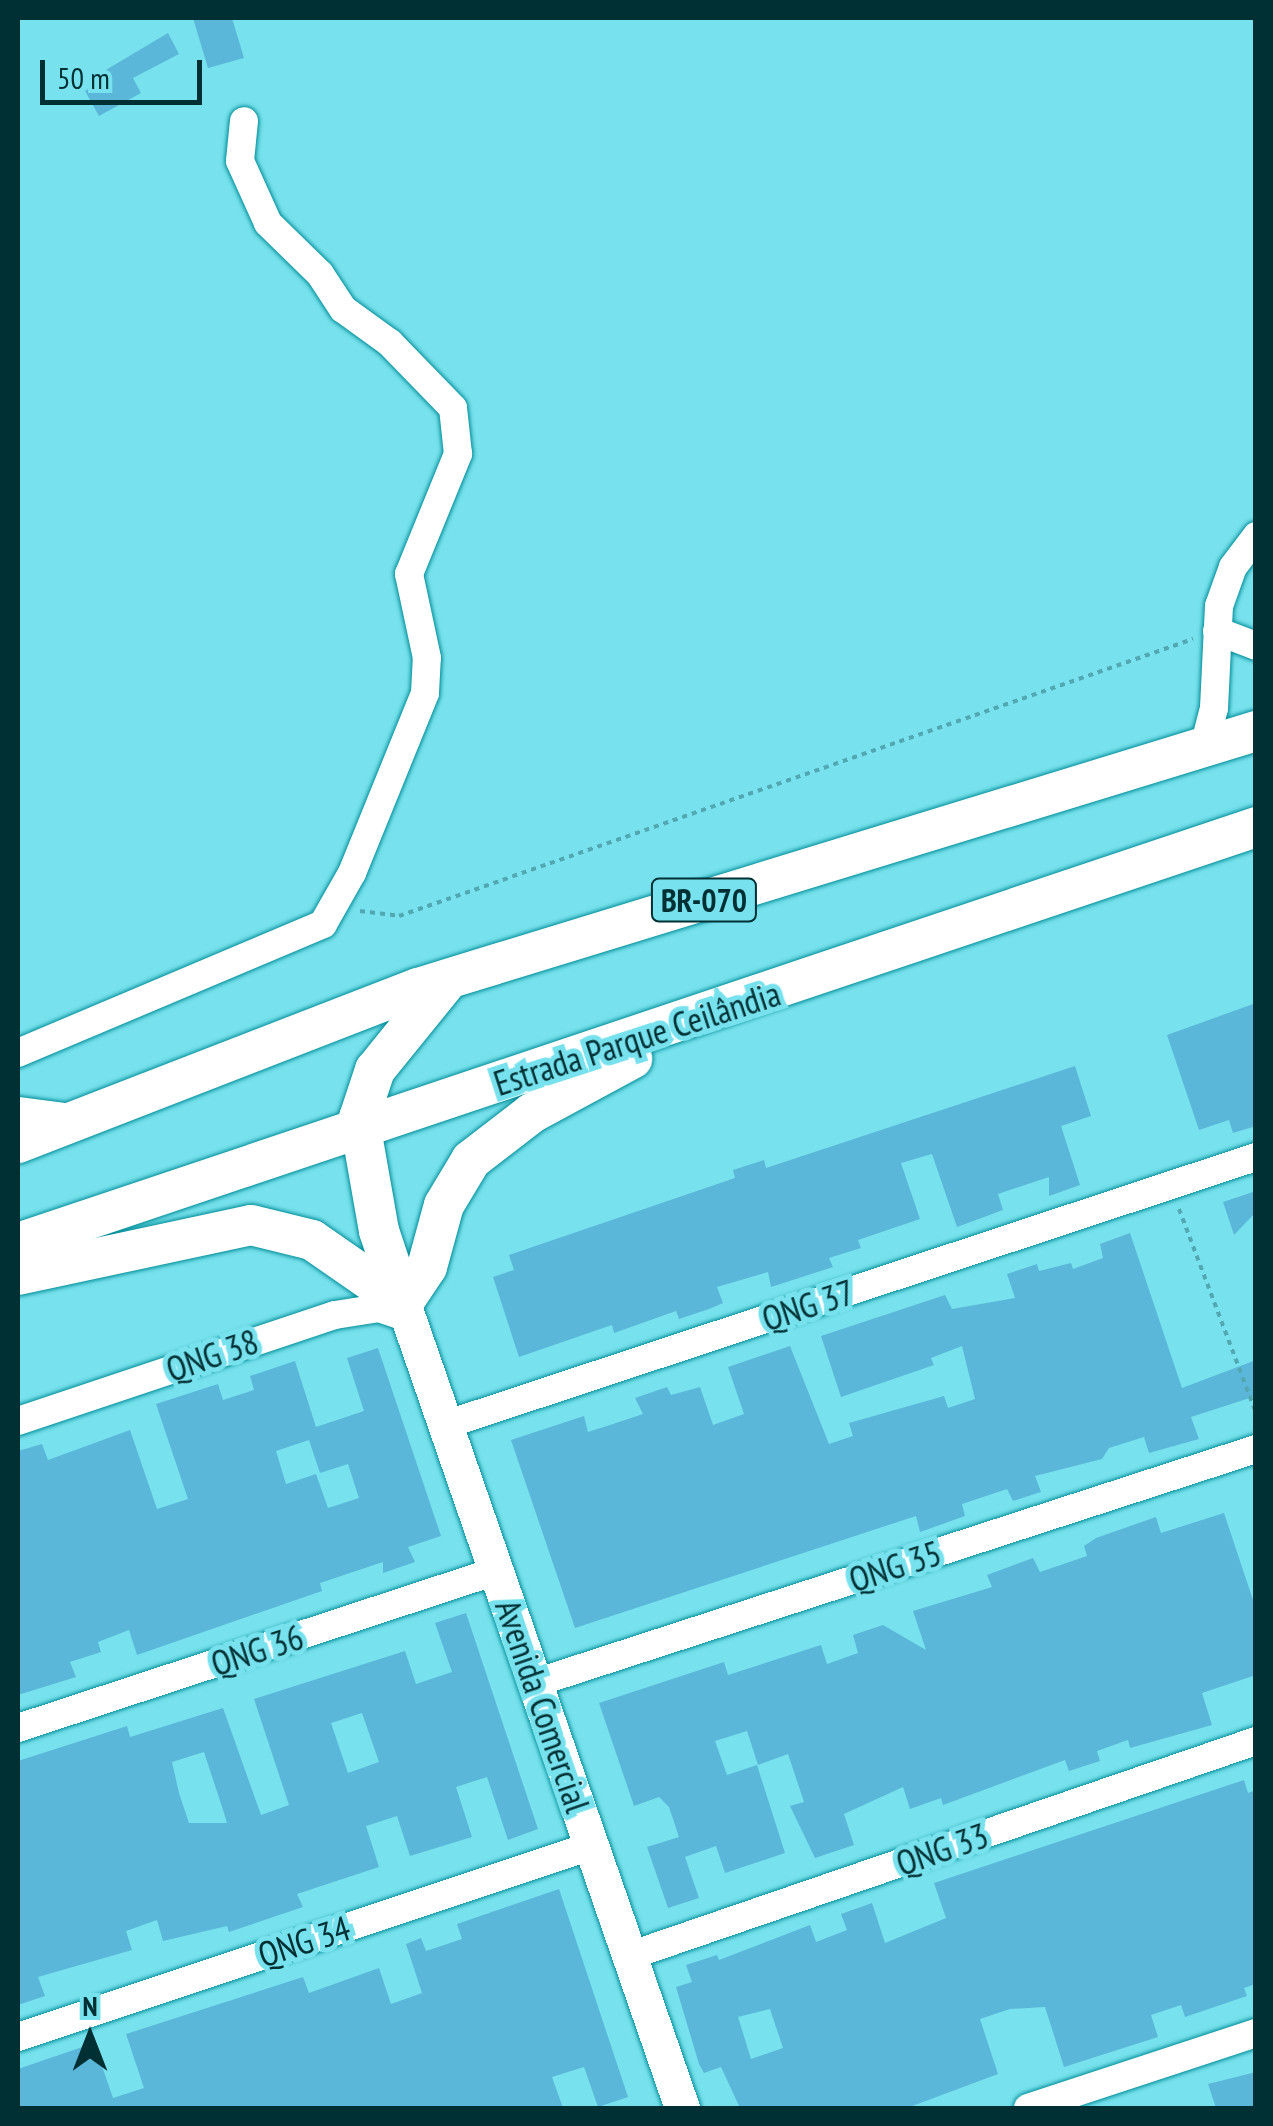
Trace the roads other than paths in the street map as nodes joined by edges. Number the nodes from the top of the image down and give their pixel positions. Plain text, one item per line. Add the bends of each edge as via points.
1 (244, 122) dead end
2 (1256, 536) edge
3 (1217, 631) junction
4 (1256, 646) edge
5 (1256, 731) edge
6 (1204, 747) junction
7 (1256, 827) edge
8 (450, 978) junction
9 (728, 1008) junction
10 (18, 1054) edge
11 (18, 1111) edge
12 (80, 1119) junction
13 (358, 1131) junction
14 (18, 1143) edge
15 (1256, 1157) edge
16 (18, 1243) edge
17 (18, 1275) edge
18 (406, 1310) junction
19 (18, 1421) edge
20 (446, 1425) junction
21 (1256, 1449) edge
22 (496, 1571) junction
23 (535, 1684) junction
24 (18, 1728) edge
25 (1256, 1741) edge
26 (592, 1846) junction
27 (630, 1956) junction
28 (1256, 2033) edge
29 (18, 2037) edge
30 (682, 2108) edge
31 (1028, 2108) edge

1 - 10 street via 240,161 268,223 320,274 344,309 440,390 458,424 458,454 409,574 428,681 336,907 304,936 262,945 150,1001
2 - 3 street via 1233,567
3 - 4 street
3 - 6 street via 1214,708
5 - 6 highway, BR-070
6 - 8 highway, BR-070
7 - 9 highway, Estrada Parque Ceilândia
8 - 12 highway, BR-070
8 - 13 highway via 375,1070
9 - 13 highway, Estrada Parque Ceilândia
9 - 18 highway via 532,1113 485,1147 454,1184
11 - 12 street
12 - 14 highway, BR-070
13 - 16 highway, Estrada Parque Ceilândia
13 - 18 highway via 379,1231
15 - 20 street, QNG 37
17 - 18 highway via 250,1225 312,1240
18 - 19 street, QNG 38 via 336,1315
18 - 20 main road, Avenida Comercial
20 - 22 main road, Avenida Comercial
21 - 23 street, QNG 35
22 - 23 main road, Avenida Comercial
22 - 24 street, QNG 36
23 - 26 main road, Avenida Comercial
25 - 27 street, QNG 33
26 - 27 main road, Avenida Comercial
26 - 29 street, QNG 34
27 - 30 main road, Avenida Comercial
28 - 31 street

